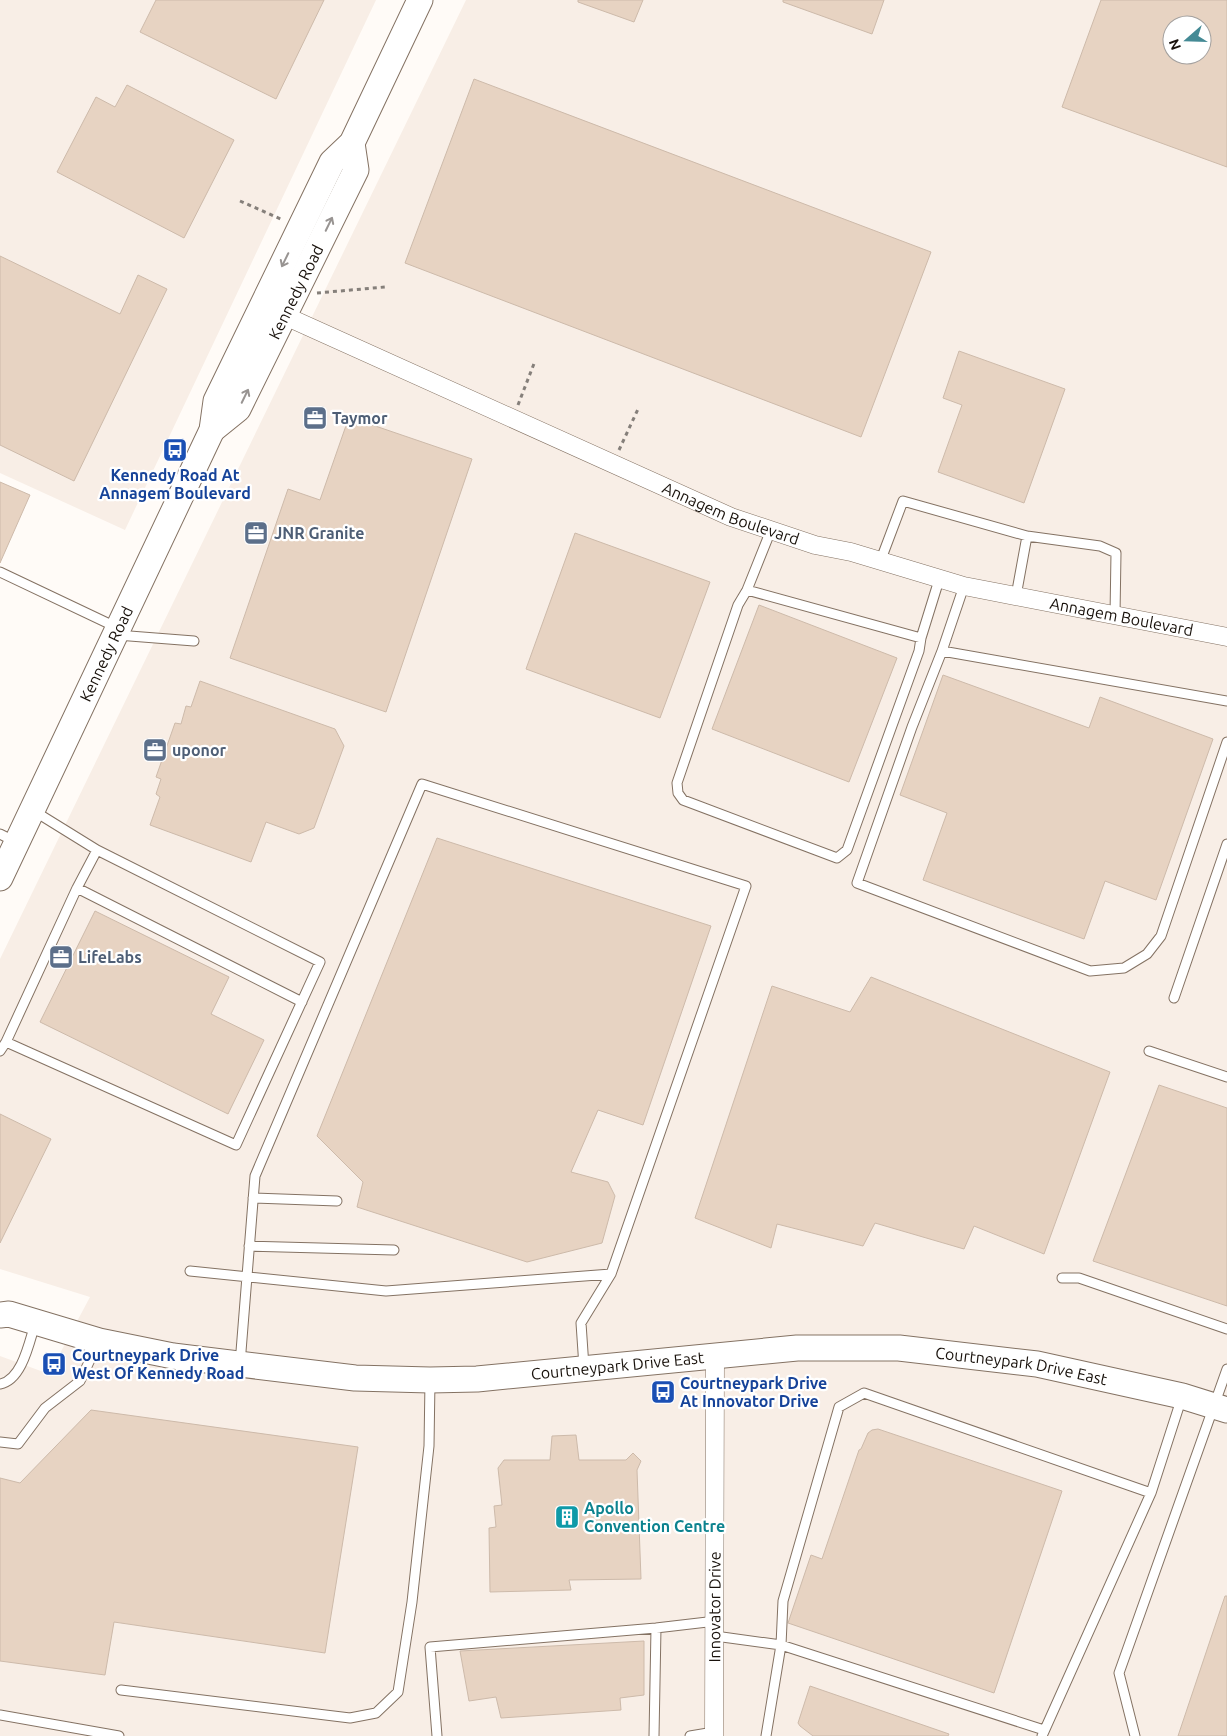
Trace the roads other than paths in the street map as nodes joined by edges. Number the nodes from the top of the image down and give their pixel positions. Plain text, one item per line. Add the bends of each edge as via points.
1 (420, 0) edge
2 (352, 143) junction
3 (273, 310) junction
4 (771, 530) junction
5 (1027, 536) junction
6 (880, 562) junction
7 (0, 572) edge
8 (939, 580) junction
9 (964, 586) junction
10 (747, 590) junction
11 (1016, 596) junction
12 (1115, 615) junction
13 (116, 631) junction
14 (1227, 637) edge
15 (921, 638) junction
16 (194, 641) dead end
17 (942, 651) junction
18 (1227, 701) edge
19 (1227, 742) edge
20 (31, 810) junction
21 (8, 838) edge
22 (1227, 844) edge
23 (97, 850) junction
24 (0, 878) edge
25 (77, 888) junction
26 (1174, 998) dead end
27 (302, 1002) junction
28 (6, 1042) junction
29 (0, 1051) edge
30 (1148, 1052) dead end
31 (1227, 1077) edge
32 (253, 1198) junction
33 (337, 1201) dead end
34 (249, 1246) junction
35 (394, 1250) dead end
36 (190, 1271) dead end
37 (610, 1274) junction
38 (247, 1278) junction
39 (1062, 1278) dead end
40 (3, 1311) edge
41 (36, 1321) junction
42 (1227, 1329) edge
43 (99, 1341) junction
44 (715, 1357) junction
45 (240, 1365) junction
46 (1227, 1369) edge
47 (584, 1370) junction
48 (430, 1380) junction
49 (0, 1384) edge
50 (1182, 1396) junction
51 (1221, 1408) edge
52 (0, 1442) edge
53 (1151, 1493) junction
54 (656, 1628) junction
55 (715, 1629) junction
56 (781, 1644) junction
57 (121, 1690) dead end
58 (0, 1715) edge
59 (1043, 1733) edge
60 (714, 1734) edge
61 (119, 1736) edge
62 (437, 1736) edge
63 (654, 1736) edge
64 (690, 1736) edge
65 (766, 1736) edge
66 (1135, 1736) edge

1 - 2 main road, Kennedy Road
2 -> 3 main road, Kennedy Road via 332,162 301,227
3 -> 2 main road, Kennedy Road via 297,288 356,170
3 - 4 street, Annagem Boulevard via 731,517
3 - 13 main road, Kennedy Road via 216,401 212,430
4 - 6 street, Annagem Boulevard
4 - 10 lane
5 - 6 lane via 903,501
5 - 11 lane
5 - 12 lane via 1100,546 1116,553
6 - 8 street, Annagem Boulevard
7 - 13 lane
8 - 9 street, Annagem Boulevard
8 - 15 lane
9 - 11 street, Annagem Boulevard
9 - 17 lane
10 - 15 lane
10 - 15 lane via 738,605 680,774 678,793 683,800 837,858 847,850 919,652
11 - 12 street, Annagem Boulevard
12 - 14 street, Annagem Boulevard
13 - 16 lane
13 - 20 main road, Kennedy Road
17 - 18 lane
17 - 19 lane via 857,883 1090,971 1124,968 1147,954 1161,936
20 - 21 main road, Kennedy Road
20 - 23 lane
21 - 24 main road, Kennedy Road
22 - 26 lane
23 - 25 lane
23 - 27 lane via 320,962
25 - 27 lane
25 - 28 lane
27 - 28 lane via 236,1145
28 - 29 lane
30 - 31 lane
32 - 33 lane
32 - 34 lane
32 - 37 lane via 255,1176 422,784 746,886
34 - 35 lane
34 - 38 lane
36 - 38 lane
37 - 38 lane via 386,1291
37 - 47 lane via 581,1323
38 - 45 lane
39 - 42 lane via 1080,1278
40 - 41 main road, Courtneypark Drive East
41 - 43 main road, Courtneypark Drive East
41 - 49 lane via 24,1357 13,1377 8,1383
43 - 45 main road, Courtneypark Drive East via 172,1356
43 - 52 lane via 80,1381 45,1408 18,1444
44 - 47 main road, Courtneypark Drive East
44 - 50 main road, Courtneypark Drive East via 797,1348 899,1348 1037,1364
44 - 55 street, Innovator Drive
45 - 48 main road, Courtneypark Drive East via 355,1378
46 - 51 lane
47 - 48 main road, Courtneypark Drive East
48 - 57 lane via 429,1446 412,1602 398,1692 376,1713 350,1718
50 - 51 main road, Courtneypark Drive East
50 - 53 lane
51 - 66 lane via 1119,1673
53 - 56 lane via 864,1392 839,1407 783,1601
53 - 59 lane
54 - 55 lane
54 - 62 lane via 430,1647
54 - 63 lane
55 - 56 lane
55 - 60 street, Innovator Drive
56 - 59 lane
56 - 65 lane
58 - 61 lane
60 - 64 lane

